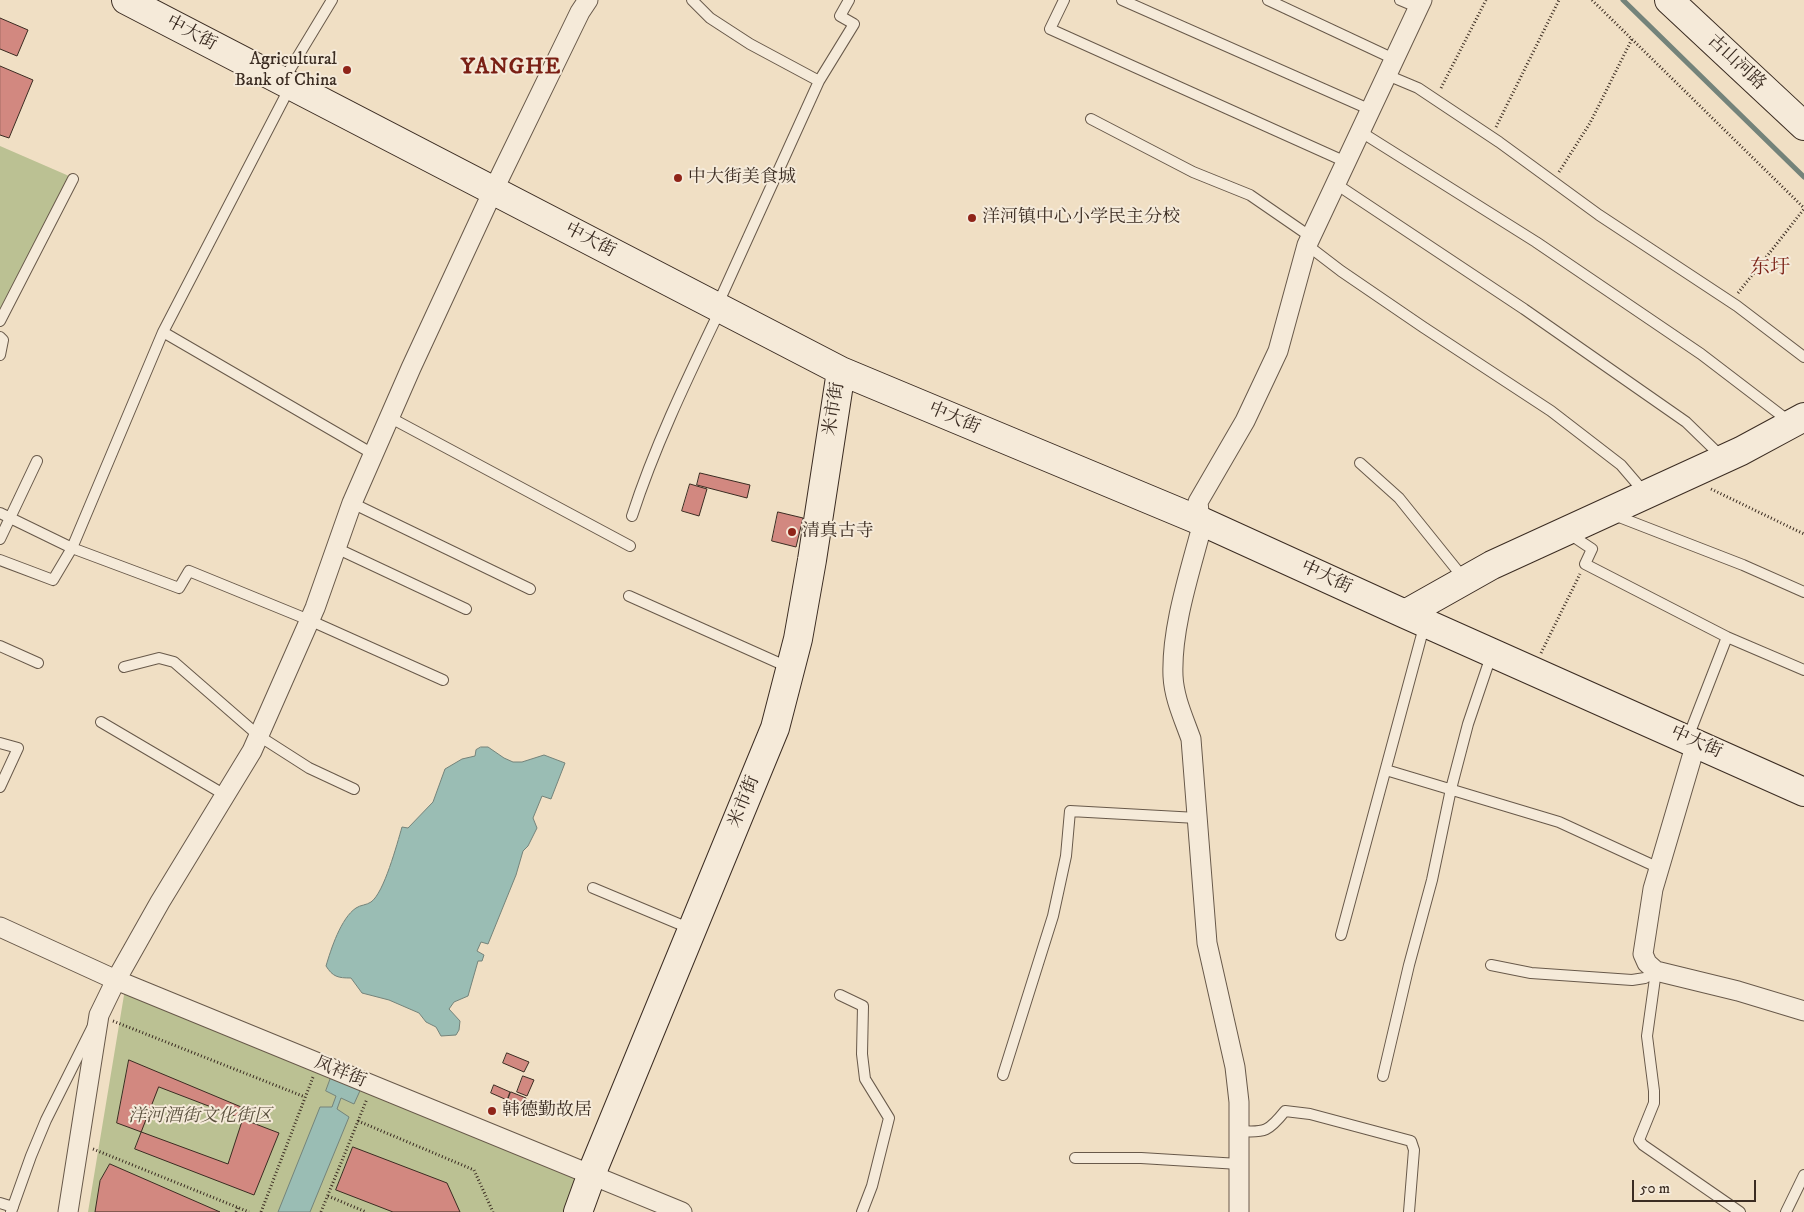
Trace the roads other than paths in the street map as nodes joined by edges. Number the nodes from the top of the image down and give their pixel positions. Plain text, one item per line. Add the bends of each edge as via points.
1 (126, 0) edge
2 (332, 0) edge
3 (588, 0) edge
4 (692, 0) edge
5 (849, 0) edge
6 (1064, 0) edge
7 (1122, 0) edge
8 (1268, 0) edge
9 (1400, 0) edge
10 (1669, 0) edge
11 (1420, 4) edge
12 (1391, 67) junction
13 (820, 81) junction
14 (287, 84) junction
15 (1371, 110) junction
16 (1090, 119) dead end
17 (1804, 126) edge
18 (1360, 132) junction
19 (1346, 162) junction
20 (73, 179) dead end
21 (1336, 184) junction
22 (493, 191) junction
23 (1309, 241) junction
24 (719, 308) junction
25 (0, 321) edge
26 (163, 332) junction
27 (0, 337) edge
28 (0, 355) edge
29 (1804, 356) edge
30 (841, 372) junction
31 (389, 417) junction
32 (1798, 420) edge
33 (373, 454) junction
34 (1723, 458) junction
35 (38, 461) dead end
36 (1360, 463) dead end
37 (1646, 493) junction
38 (352, 503) junction
39 (1606, 512) junction
40 (5, 516) edge
41 (632, 516) dead end
42 (1203, 522) junction
43 (1565, 531) junction
44 (0, 539) edge
45 (630, 546) dead end
46 (72, 548) junction
47 (336, 548) junction
48 (0, 560) edge
49 (1465, 580) junction
50 (530, 589) dead end
51 (1804, 592) edge
52 (629, 596) dead end
53 (466, 609) dead end
54 (1415, 618) junction
55 (309, 620) junction
56 (1727, 637) junction
57 (0, 646) edge
58 (1492, 652) junction
59 (38, 664) dead end
60 (124, 667) dead end
61 (792, 668) junction
62 (1804, 670) edge
63 (443, 680) dead end
64 (101, 722) dead end
65 (1694, 735) junction
66 (259, 736) junction
67 (0, 743) edge
68 (1386, 770) junction
69 (0, 787) edge
70 (354, 789) dead end
71 (1451, 789) junction
72 (1804, 792) edge
73 (225, 795) junction
74 (1198, 818) junction
75 (1659, 868) junction
76 (593, 888) dead end
77 (0, 927) edge
78 (692, 930) junction
79 (1341, 935) dead end
80 (1491, 965) dead end
81 (1656, 971) junction
82 (116, 980) junction
83 (840, 995) dead end
84 (1804, 1011) edge
85 (1002, 1075) dead end
86 (1383, 1076) dead end
87 (1240, 1131) junction
88 (1075, 1158) dead end
89 (1240, 1164) junction
90 (1804, 1175) edge
91 (591, 1176) junction
92 (0, 1202) edge
93 (12, 1210) edge
94 (68, 1212) edge
95 (578, 1212) edge
96 (682, 1212) edge
97 (862, 1212) edge
98 (1238, 1212) edge
99 (1409, 1212) edge
100 (1740, 1212) edge
101 (1786, 1212) edge

1 - 14 street, 中大街
2 - 14 lane
3 - 22 street
4 - 13 lane via 710,18 750,44
5 - 13 lane via 840,16 854,24
6 - 19 lane via 1050,29
7 - 15 lane
8 - 12 lane
9 - 11 lane
10 - 17 street, 古山河路
11 - 12 street
12 - 15 street
12 - 29 lane
13 - 24 lane
14 - 22 street, 中大街
14 - 26 lane
15 - 18 street
16 - 23 lane via 1193,172 1250,195
18 - 19 street
18 - 32 lane via 1536,242
19 - 21 street
20 - 25 lane
21 - 23 street
21 - 34 lane via 1686,422
22 - 24 street, 中大街
22 - 31 street
23 - 37 lane via 1341,271 1552,411 1621,465
23 - 42 street via 1278,351 1245,421 1198,502
24 - 30 street, 中大街
24 - 41 lane via 647,469
26 - 33 lane
26 - 46 lane
27 - 28 lane via 3,340
30 - 42 street, 中大街
30 - 61 street, 米市街
31 - 33 street
31 - 45 lane
32 - 34 street
33 - 38 street
34 - 37 street
35 - 40 lane
36 - 49 lane via 1399,498
37 - 39 street
38 - 47 street
38 - 50 lane
39 - 43 street
39 - 51 lane via 1744,565
40 - 44 lane
40 - 46 lane
42 - 54 street, 中大街
42 - 74 street via 1176,632 1173,677 1179,708 1191,739
43 - 49 street
43 - 56 lane via 1592,549 1585,564
46 - 48 lane via 53,580
46 - 55 lane via 179,588 188,571
47 - 53 lane
47 - 55 street
49 - 54 street
52 - 61 lane
54 - 58 street, 中大街
54 - 68 lane
55 - 63 lane
55 - 66 street
56 - 62 lane
56 - 65 lane
57 - 59 lane
58 - 65 street, 中大街
58 - 71 lane
60 - 66 lane via 159,658 174,662
61 - 78 street, 米市街 via 775,728
64 - 73 lane
65 - 72 street, 中大街
65 - 75 street
66 - 70 lane via 309,768
66 - 73 street
67 - 69 lane via 18,748
68 - 71 lane
68 - 79 lane
71 - 75 lane via 1558,822
71 - 86 lane
73 - 82 street
74 - 85 lane via 1070,812 1066,856 1053,916
74 - 87 street via 1206,943 1235,1067
75 - 81 street via 1643,954
76 - 78 lane
77 - 82 street, 凤祥街
78 - 91 street, 米市街
80 - 81 lane via 1531,973 1632,980 1645,978
81 - 84 street
81 - 100 lane via 1647,1036 1654,1103 1639,1140
82 - 91 street, 凤祥街
82 - 93 lane via 46,1120
82 - 94 street via 99,1015
83 - 97 lane via 863,1006 865,1079 889,1118
87 - 89 street
87 - 99 lane via 1258,1133 1270,1129 1285,1111 1310,1114 1411,1141 1414,1150
88 - 89 lane
89 - 98 street
90 - 101 lane
91 - 95 street, 米市街
91 - 96 street, 凤祥街
92 - 93 lane

